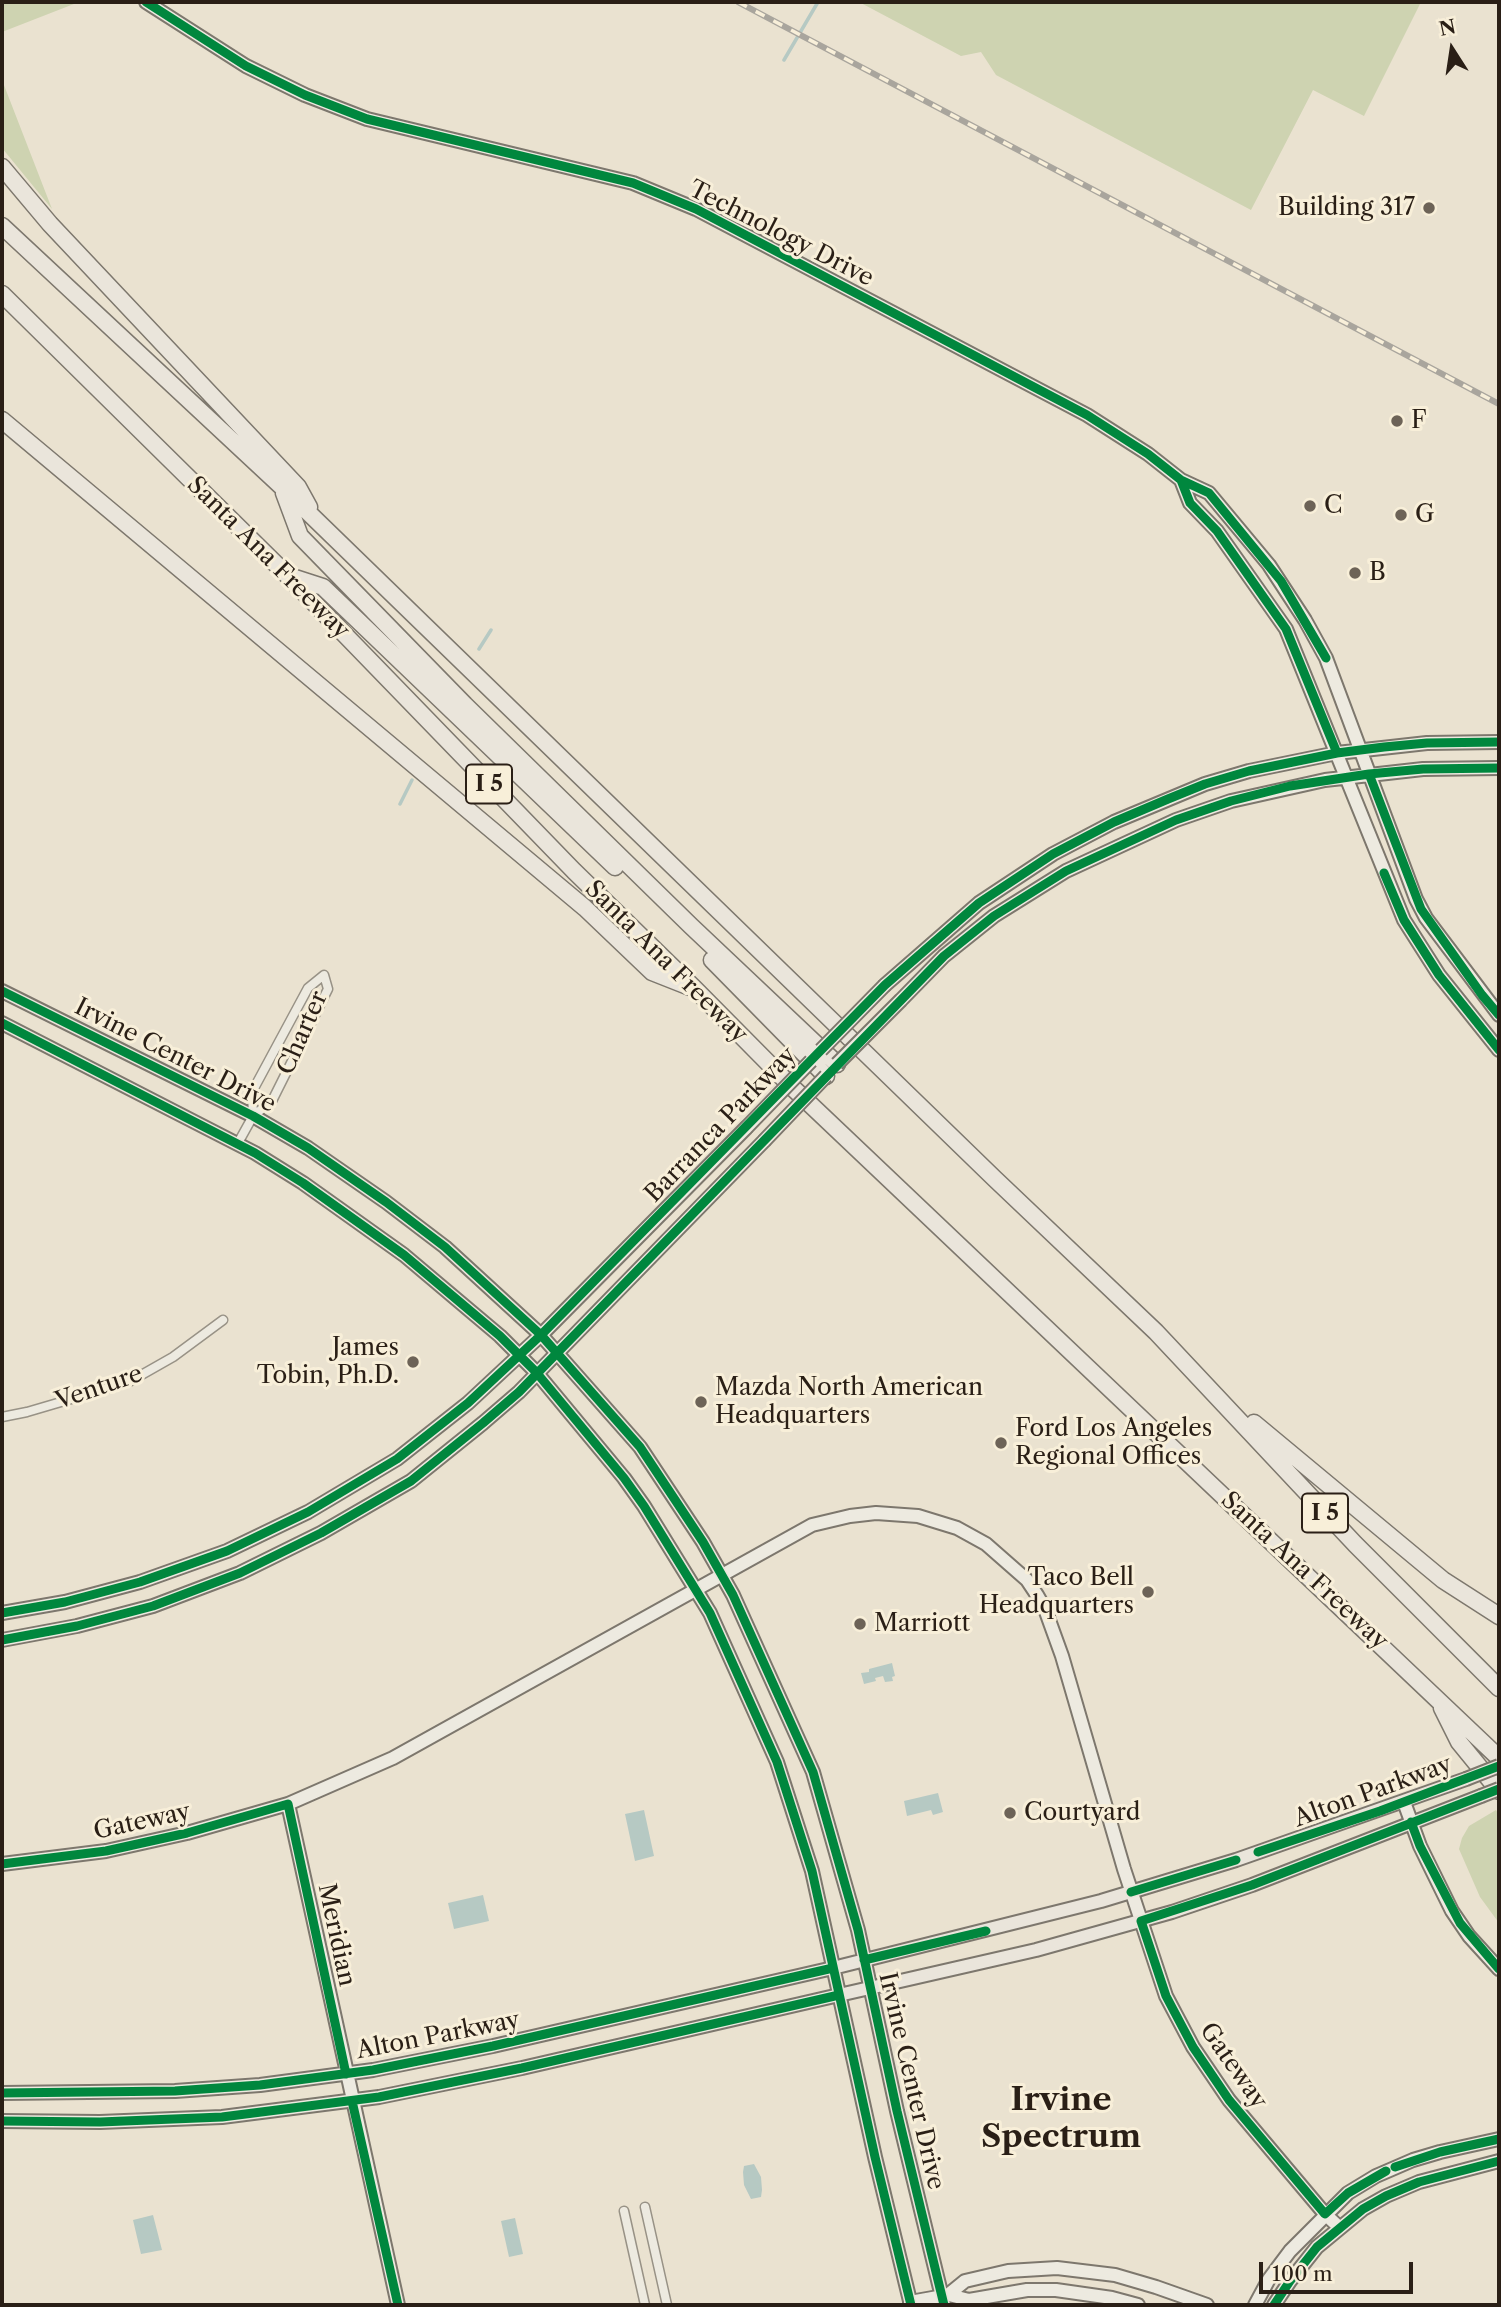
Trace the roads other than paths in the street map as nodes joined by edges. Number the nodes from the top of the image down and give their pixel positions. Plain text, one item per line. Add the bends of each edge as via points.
1 (146, 2) edge
2 (2, 167) edge
3 (2, 226) edge
4 (2, 294) edge
5 (5, 423) edge
6 (1181, 480) junction
7 (282, 487) junction
8 (317, 522) junction
9 (287, 575) junction
10 (1499, 742) edge
11 (1360, 750) junction
12 (1337, 753) junction
13 (1499, 768) edge
14 (1369, 774) junction
15 (1346, 777) junction
16 (688, 930) junction
17 (695, 989) junction
18 (2, 991) edge
19 (1499, 1015) edge
20 (2, 1023) edge
21 (1499, 1050) edge
22 (816, 1055) junction
23 (831, 1070) junction
24 (253, 1116) junction
25 (238, 1143) junction
26 (223, 1320) dead end
27 (1156, 1332) junction
28 (541, 1335) junction
29 (557, 1353) junction
30 (519, 1355) junction
31 (536, 1372) junction
32 (2, 1417) edge
33 (1352, 1541) junction
34 (722, 1575) junction
35 (697, 1590) junction
36 (2, 1613) edge
37 (1499, 1616) edge
38 (2, 1640) edge
39 (1499, 1674) edge
40 (1499, 1688) edge
41 (1436, 1696) junction
42 (1499, 1758) edge
43 (1499, 1766) edge
44 (1499, 1790) edge
45 (1404, 1802) junction
46 (288, 1804) junction
47 (1411, 1822) junction
48 (2, 1864) edge
49 (1131, 1892) junction
50 (1141, 1922) junction
51 (864, 1960) junction
52 (833, 1968) junction
53 (1499, 1969) edge
54 (870, 1989) junction
55 (839, 1996) junction
56 (346, 2074) junction
57 (2, 2093) edge
58 (352, 2101) junction
59 (2, 2120) edge
60 (1499, 2139) edge
61 (1499, 2161) edge
62 (645, 2207) dead end
63 (624, 2211) dead end
64 (1325, 2214) junction
65 (1340, 2228) junction
66 (1057, 2268) junction
67 (1056, 2290) junction
68 (943, 2301) edge
69 (907, 2304) edge
70 (398, 2305) edge
71 (645, 2305) edge
72 (667, 2305) edge
73 (1138, 2305) edge
74 (1207, 2305) edge
75 (1255, 2305) edge
76 (1274, 2305) edge

1 - 6 street, Technology Drive via 246,65 367,120 633,183 696,209 1087,415
2 - 8 highway via 298,487
3 - 7 highway, I 5
4 - 9 highway, Santa Ana Freeway / I 5
5 - 17 highway via 584,908 652,972
6 - 11 street, Technology Drive via 1209,493 1281,581 1326,658
6 - 12 street, Technology Drive via 1190,503 1217,531 1286,629
7 - 8 highway, I 5
7 - 16 highway via 300,536
8 - 27 highway, I 5
9 - 16 highway via 323,587
9 - 17 highway, Santa Ana Freeway / I 5
10 - 11 street, Barranca Parkway
11 - 12 street, Barranca Parkway
11 - 14 street, Technology Drive
12 - 15 street, Technology Drive
12 - 22 street, Barranca Parkway, bridge via 1205,785 1114,822 1053,854 979,903 885,985
13 - 14 street, Barranca Parkway
14 - 15 street, Barranca Parkway
14 - 19 street, Technology Drive via 1421,909
15 - 21 street, Technology Drive via 1404,920 1439,975
15 - 23 street, Barranca Parkway, bridge via 1290,786 1209,809 1133,838 1066,871 994,916 944,956
16 - 22 highway
17 - 41 highway, Santa Ana Freeway / I 5 via 793,1088
18 - 24 main road, Irvine Center Drive
20 - 25 main road, Irvine Center Drive
22 - 23 highway
22 - 28 street, Barranca Parkway, bridge
23 - 29 street, Barranca Parkway, bridge
24 - 24 street, Charter via 272,1101 328,989 324,975 308,988 252,1092
24 - 25 street, Charter
24 - 28 main road, Irvine Center Drive via 386,1202 445,1247
25 - 30 main road, Irvine Center Drive via 303,1182 404,1255
26 - 32 street, Venture via 173,1357 129,1381
27 - 33 highway, I 5
27 - 37 highway via 1278,1444 1443,1580
28 - 29 main road, Irvine Center Drive
28 - 30 street, Barranca Parkway
29 - 31 street, Barranca Parkway
29 - 34 main road, Irvine Center Drive via 639,1447
30 - 31 main road, Irvine Center Drive
30 - 36 street, Barranca Parkway via 397,1459 309,1512 227,1551 140,1582
31 - 35 main road, Irvine Center Drive via 624,1478
31 - 38 street, Barranca Parkway via 483,1423 411,1481 321,1533 240,1573 153,1606
33 - 39 highway
33 - 40 highway, I 5
34 - 35 street, Gateway
34 - 49 street, Gateway via 812,1525 850,1516 918,1516 957,1528 986,1544 1027,1580 1045,1608
34 - 51 main road, Irvine Center Drive via 813,1772
35 - 46 street, Gateway via 393,1758
35 - 52 main road, Irvine Center Drive via 777,1762 812,1871
41 - 42 highway, Santa Ana Freeway / I 5
41 - 44 highway via 1459,1742
43 - 45 main road, Alton Parkway, bridge
44 - 47 main road, Alton Parkway, bridge
45 - 47 street
45 - 49 main road, Alton Parkway
46 - 48 street, Gateway via 106,1851
46 - 56 street, Meridian
47 - 50 main road, Alton Parkway via 1252,1885
47 - 53 street via 1460,1923
49 - 50 street, Gateway
49 - 51 main road, Alton Parkway
50 - 54 main road, Alton Parkway
50 - 64 street, Gateway via 1166,1996 1193,2047 1229,2100
51 - 52 main road, Alton Parkway
51 - 54 main road, Irvine Center Drive
52 - 55 main road, Irvine Center Drive
52 - 56 street, Alton Parkway via 480,2049
54 - 55 main road, Alton Parkway
54 - 68 main road, Irvine Center Drive
55 - 58 street, Alton Parkway
55 - 69 main road, Irvine Center Drive
56 - 57 street, Alton Parkway via 174,2091
56 - 58 street, Meridian
58 - 59 street, Alton Parkway via 222,2117
58 - 70 street, Meridian
60 - 64 street via 1440,2151 1395,2167 1348,2193
61 - 65 street via 1408,2186 1371,2204
62 - 72 street
63 - 71 street
64 - 65 street, Gateway
64 - 75 street via 1283,2260
65 - 76 street via 1304,2262
66 - 67 street
66 - 68 street via 1008,2271 965,2281
66 - 74 street via 1115,2275
67 - 68 street via 969,2300 949,2295
67 - 73 street
68 - 69 street

